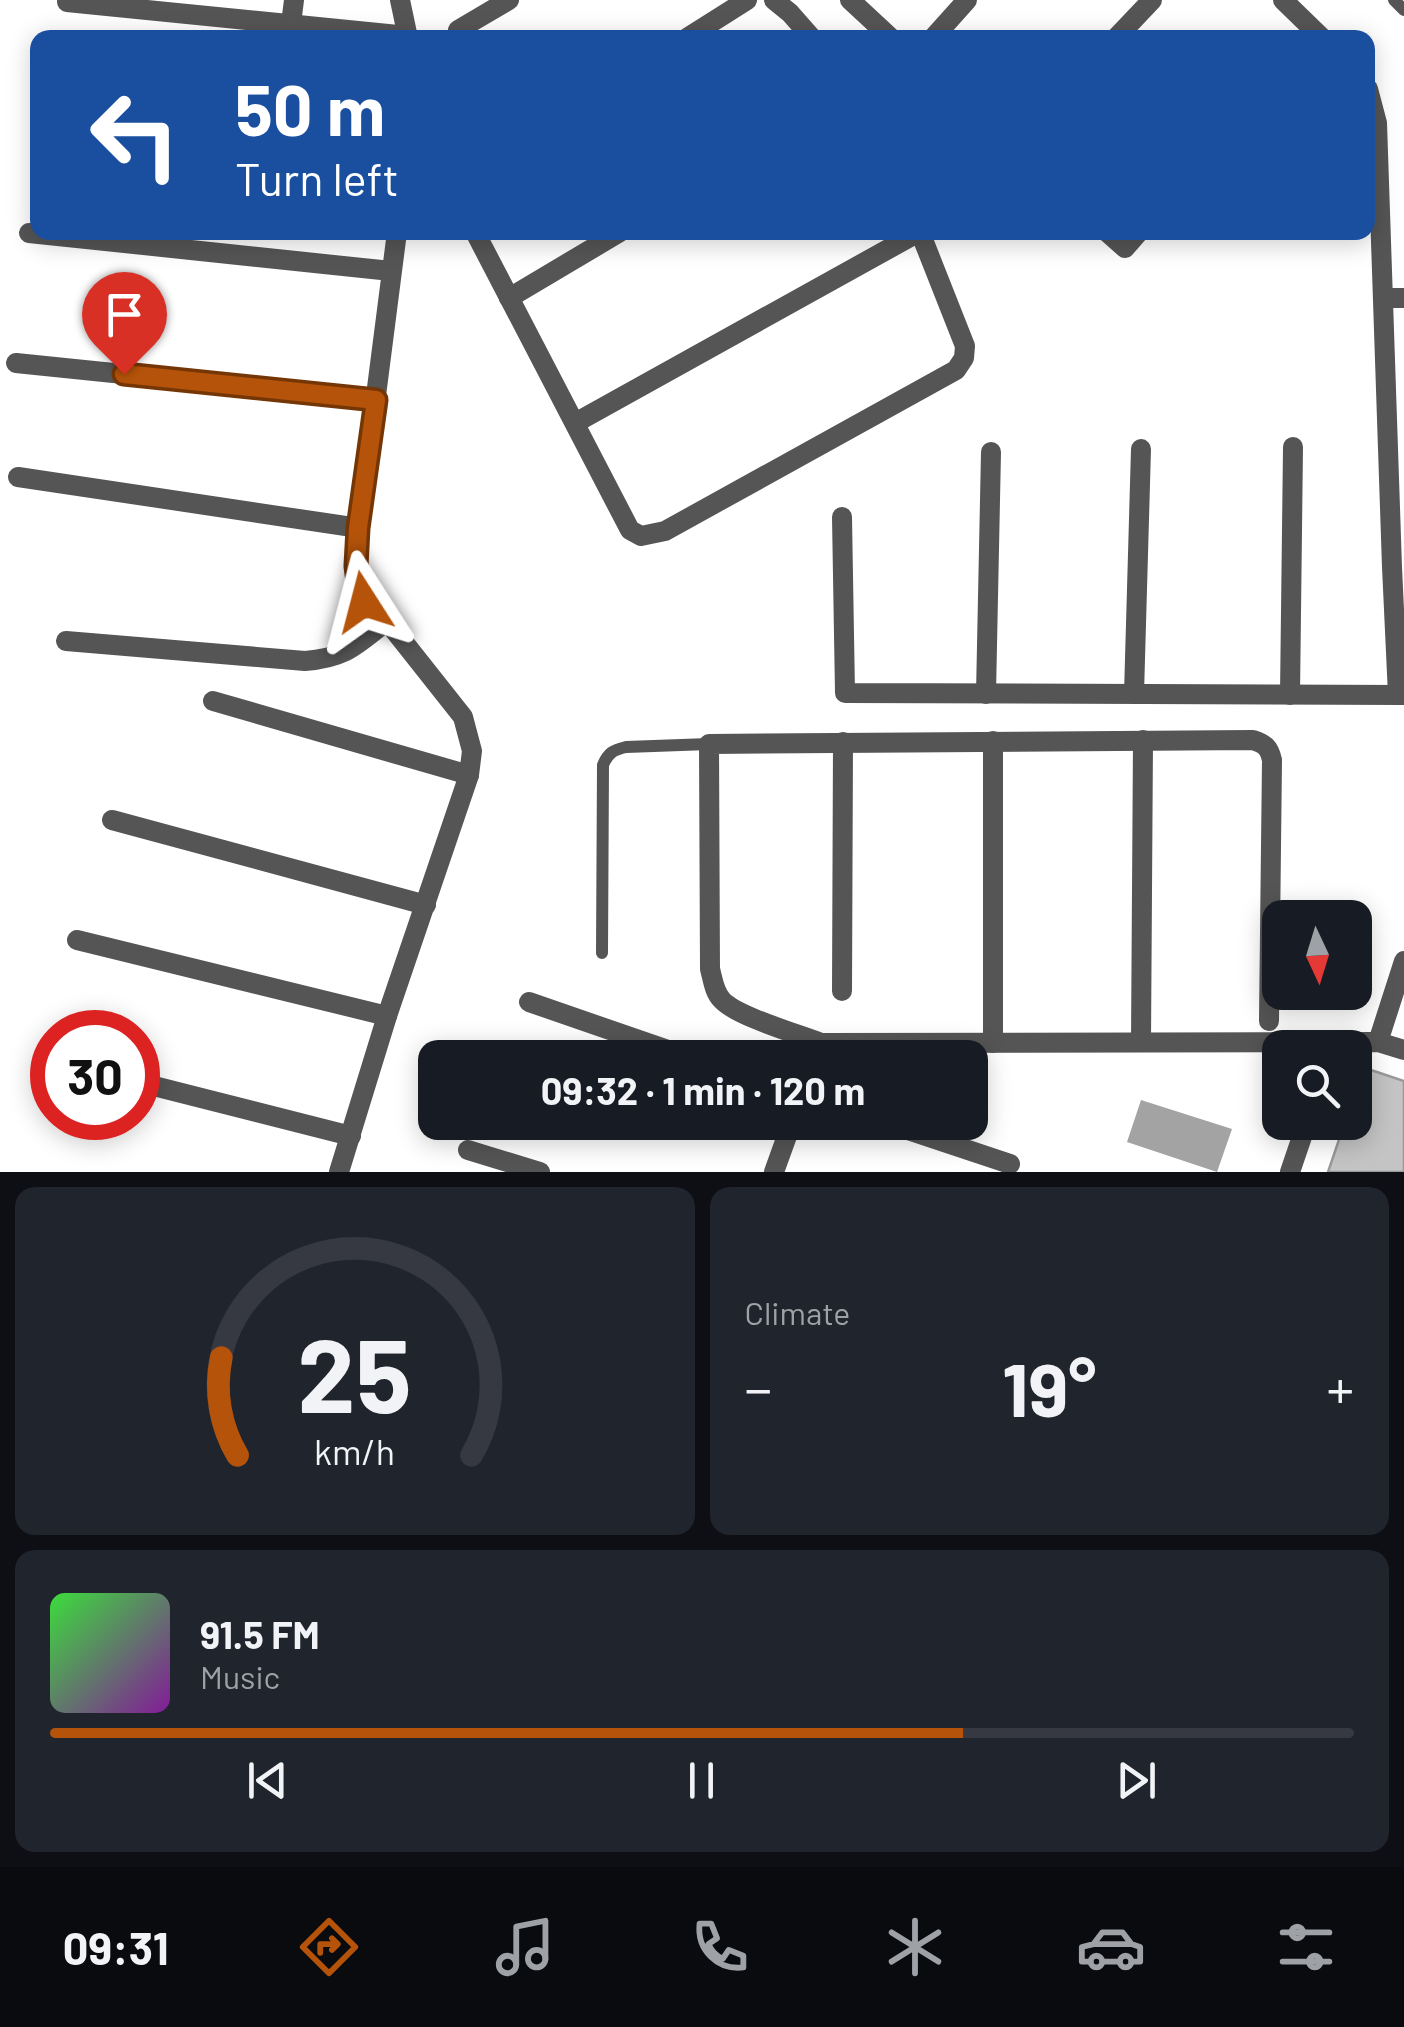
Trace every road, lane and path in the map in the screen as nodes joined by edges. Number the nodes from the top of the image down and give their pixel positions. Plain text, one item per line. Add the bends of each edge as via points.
1 (294, 0) edge
2 (400, 0) edge
3 (509, 0) edge
4 (748, 0) edge
5 (774, 0) edge
6 (850, 0) edge
7 (967, 0) edge
8 (1152, 0) edge
9 (1282, 0) edge
10 (1394, 0) edge
11 (68, 2) edge
12 (1404, 10) edge
13 (291, 24) junction
14 (345, 30) edge
15 (406, 30) edge
16 (458, 30) dead end
17 (700, 30) edge
18 (805, 30) edge
19 (882, 30) edge
20 (939, 30) edge
21 (1124, 30) edge
22 (1311, 30) edge
23 (1375, 115) edge
24 (96, 240) edge
25 (396, 240) edge
26 (479, 240) edge
27 (607, 240) edge
28 (905, 240) edge
29 (922, 240) edge
30 (392, 271) junction
31 (509, 298) junction
32 (1393, 298) edge
33 (16, 363) dead end
34 (376, 400) junction
35 (575, 423) junction
36 (1396, 432) edge
37 (1293, 447) dead end
38 (1140, 450) dead end
39 (991, 452) dead end
40 (18, 477) dead end
41 (842, 517) dead end
42 (358, 528) junction
43 (1398, 566) edge
44 (387, 621) junction
45 (66, 641) dead end
46 (986, 694) junction
47 (1134, 694) junction
48 (1290, 695) junction
49 (1401, 695) edge
50 (213, 701) dead end
51 (1143, 740) junction
52 (843, 742) junction
53 (993, 742) junction
54 (709, 744) junction
55 (469, 775) junction
56 (112, 820) dead end
57 (426, 904) junction
58 (76, 940) dead end
59 (602, 953) dead end
60 (1404, 961) edge
61 (842, 991) dead end
62 (530, 1002) dead end
63 (387, 1016) junction
64 (1269, 1020) dead end
65 (639, 1040) edge
66 (798, 1040) edge
67 (1141, 1042) junction
68 (1378, 1042) junction
69 (988, 1043) edge
70 (993, 1043) junction
71 (1404, 1050) edge
72 (160, 1088) edge
73 (351, 1136) junction
74 (786, 1140) edge
75 (938, 1140) edge
76 (1301, 1140) edge
77 (468, 1150) dead end
78 (1010, 1164) dead end
79 (339, 1172) edge
80 (540, 1172) edge
81 (774, 1172) edge
82 (1290, 1172) edge

1 - 13 street
2 - 15 street
3 - 16 street
4 - 17 street
5 - 18 street
6 - 19 street
7 - 20 street
8 - 21 street
9 - 22 street
10 - 12 lane
11 - 13 street
13 - 14 street
23 - 32 street
24 - 30 street
25 - 30 street
26 - 31 street
27 - 31 street
28 - 35 street
29 - 35 street via 965,346 956,370 665,531 641,536 630,530
30 - 34 street
31 - 35 street
32 - 36 street
33 - 34 street
34 - 42 street
36 - 43 street
37 - 48 street
38 - 47 street
39 - 46 street
40 - 42 street
41 - 46 street via 844,693
42 - 44 street via 356,566 364,602
43 - 49 street
44 - 45 street via 345,654 327,659
44 - 55 street via 463,718 472,751
46 - 47 street
47 - 48 street
48 - 49 street
50 - 55 street
51 - 53 street
51 - 64 street via 1253,740 1270,751
51 - 67 street
52 - 53 street
52 - 54 street
52 - 61 street
53 - 70 street
54 - 59 lane via 626,747 606,755
54 - 66 street via 714,987 736,1010
55 - 57 street
56 - 57 street
57 - 63 street
58 - 63 street
60 - 68 street
62 - 65 street
63 - 73 street
67 - 68 street
67 - 70 street
68 - 71 street
69 - 70 street
72 - 73 street
73 - 79 street
74 - 81 street
75 - 78 street
76 - 82 street
77 - 80 street

